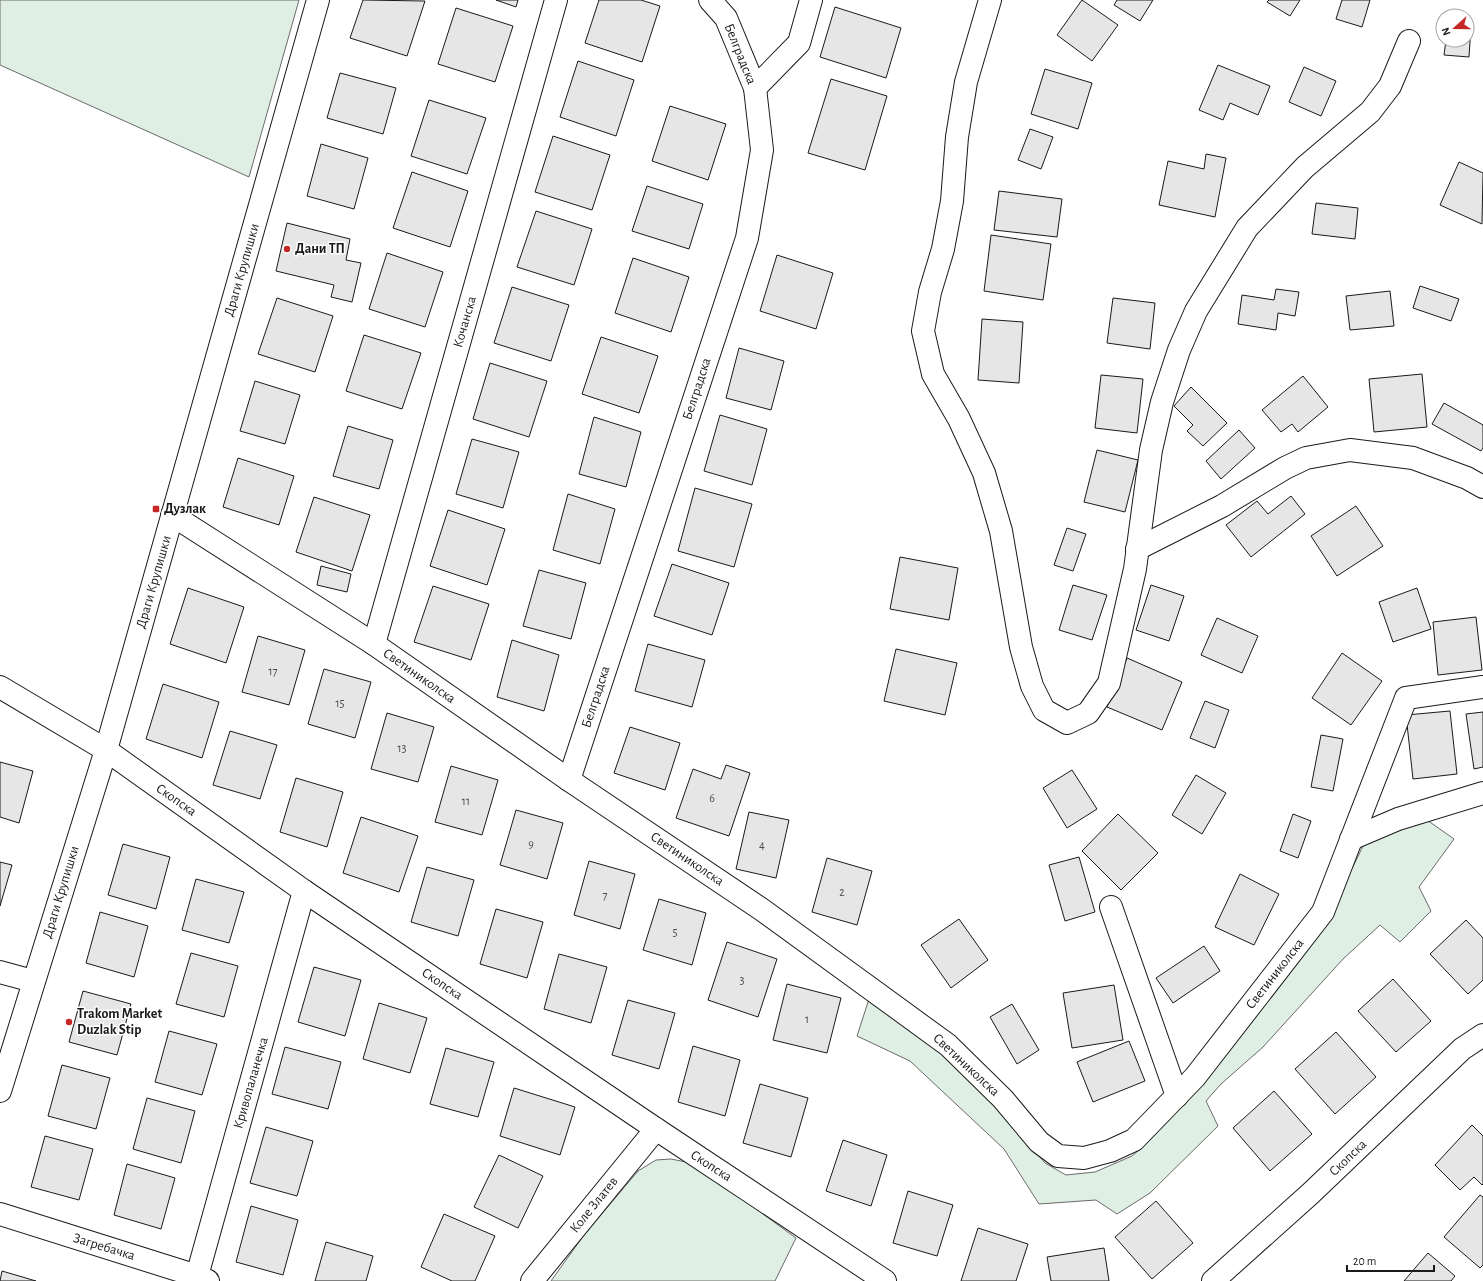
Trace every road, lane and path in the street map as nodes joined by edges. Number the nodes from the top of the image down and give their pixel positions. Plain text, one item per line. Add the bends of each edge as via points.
1 (318, 0) edge
2 (556, 0) edge
3 (710, 0) edge
4 (811, 0) edge
5 (990, 0) edge
6 (1409, 41) dead end
7 (755, 88) junction
8 (1483, 487) edge
9 (172, 515) junction
10 (1137, 549) junction
11 (374, 644) junction
12 (0, 687) edge
13 (1483, 687) edge
14 (106, 750) junction
15 (570, 780) junction
16 (1483, 793) edge
17 (1351, 839) junction
18 (304, 891) junction
19 (1111, 907) dead end
20 (0, 972) edge
21 (34, 981) junction
22 (1483, 1035) edge
23 (0, 1091) edge
24 (1177, 1096) junction
25 (656, 1129) junction
26 (0, 1214) edge
27 (202, 1278) edge
28 (532, 1281) edge
29 (885, 1281) edge
30 (1213, 1281) edge

1 - 9 street, Драги Крупишки
2 - 11 street, Кочанска
3 - 7 street, Белградска via 726,18
4 - 7 street via 799,43
5 - 10 street via 966,82 957,137 952,201 923,331 933,374 959,419 984,473 1001,531 1021,647 1032,686 1044,710 1067,724 1088,713 1109,683 1135,569
6 - 10 street via 1390,86 1370,112 1305,167 1247,228 1196,311 1179,350 1162,402 1151,450
7 - 15 street, Белградска via 762,150 747,238
8 - 10 street via 1413,458 1350,450 1306,458 1222,506
9 - 11 street, Светиниколска
9 - 14 street, Драги Крупишки
11 - 15 street, Светиниколска
12 - 14 street, Скопска
13 - 17 street, Светиниколска via 1406,698
14 - 18 street, Скопска
14 - 21 street, Драги Крупишки
15 - 24 street, Светиниколска via 761,910 948,1045 1003,1099 1039,1142 1058,1156 1084,1158 1110,1151 1134,1140
16 - 17 street via 1398,819
17 - 24 street, Светиниколска via 1323,912 1195,1077
18 - 25 street, Скопска
18 - 27 street, Кривопаланечка
19 - 24 street
20 - 21 street
21 - 23 street, Драги Крупишки
22 - 30 street, Скопска via 1462,1049 1310,1194
25 - 28 street, Коле Златев
25 - 29 street, Скопска
26 - 27 street, Загребачка

